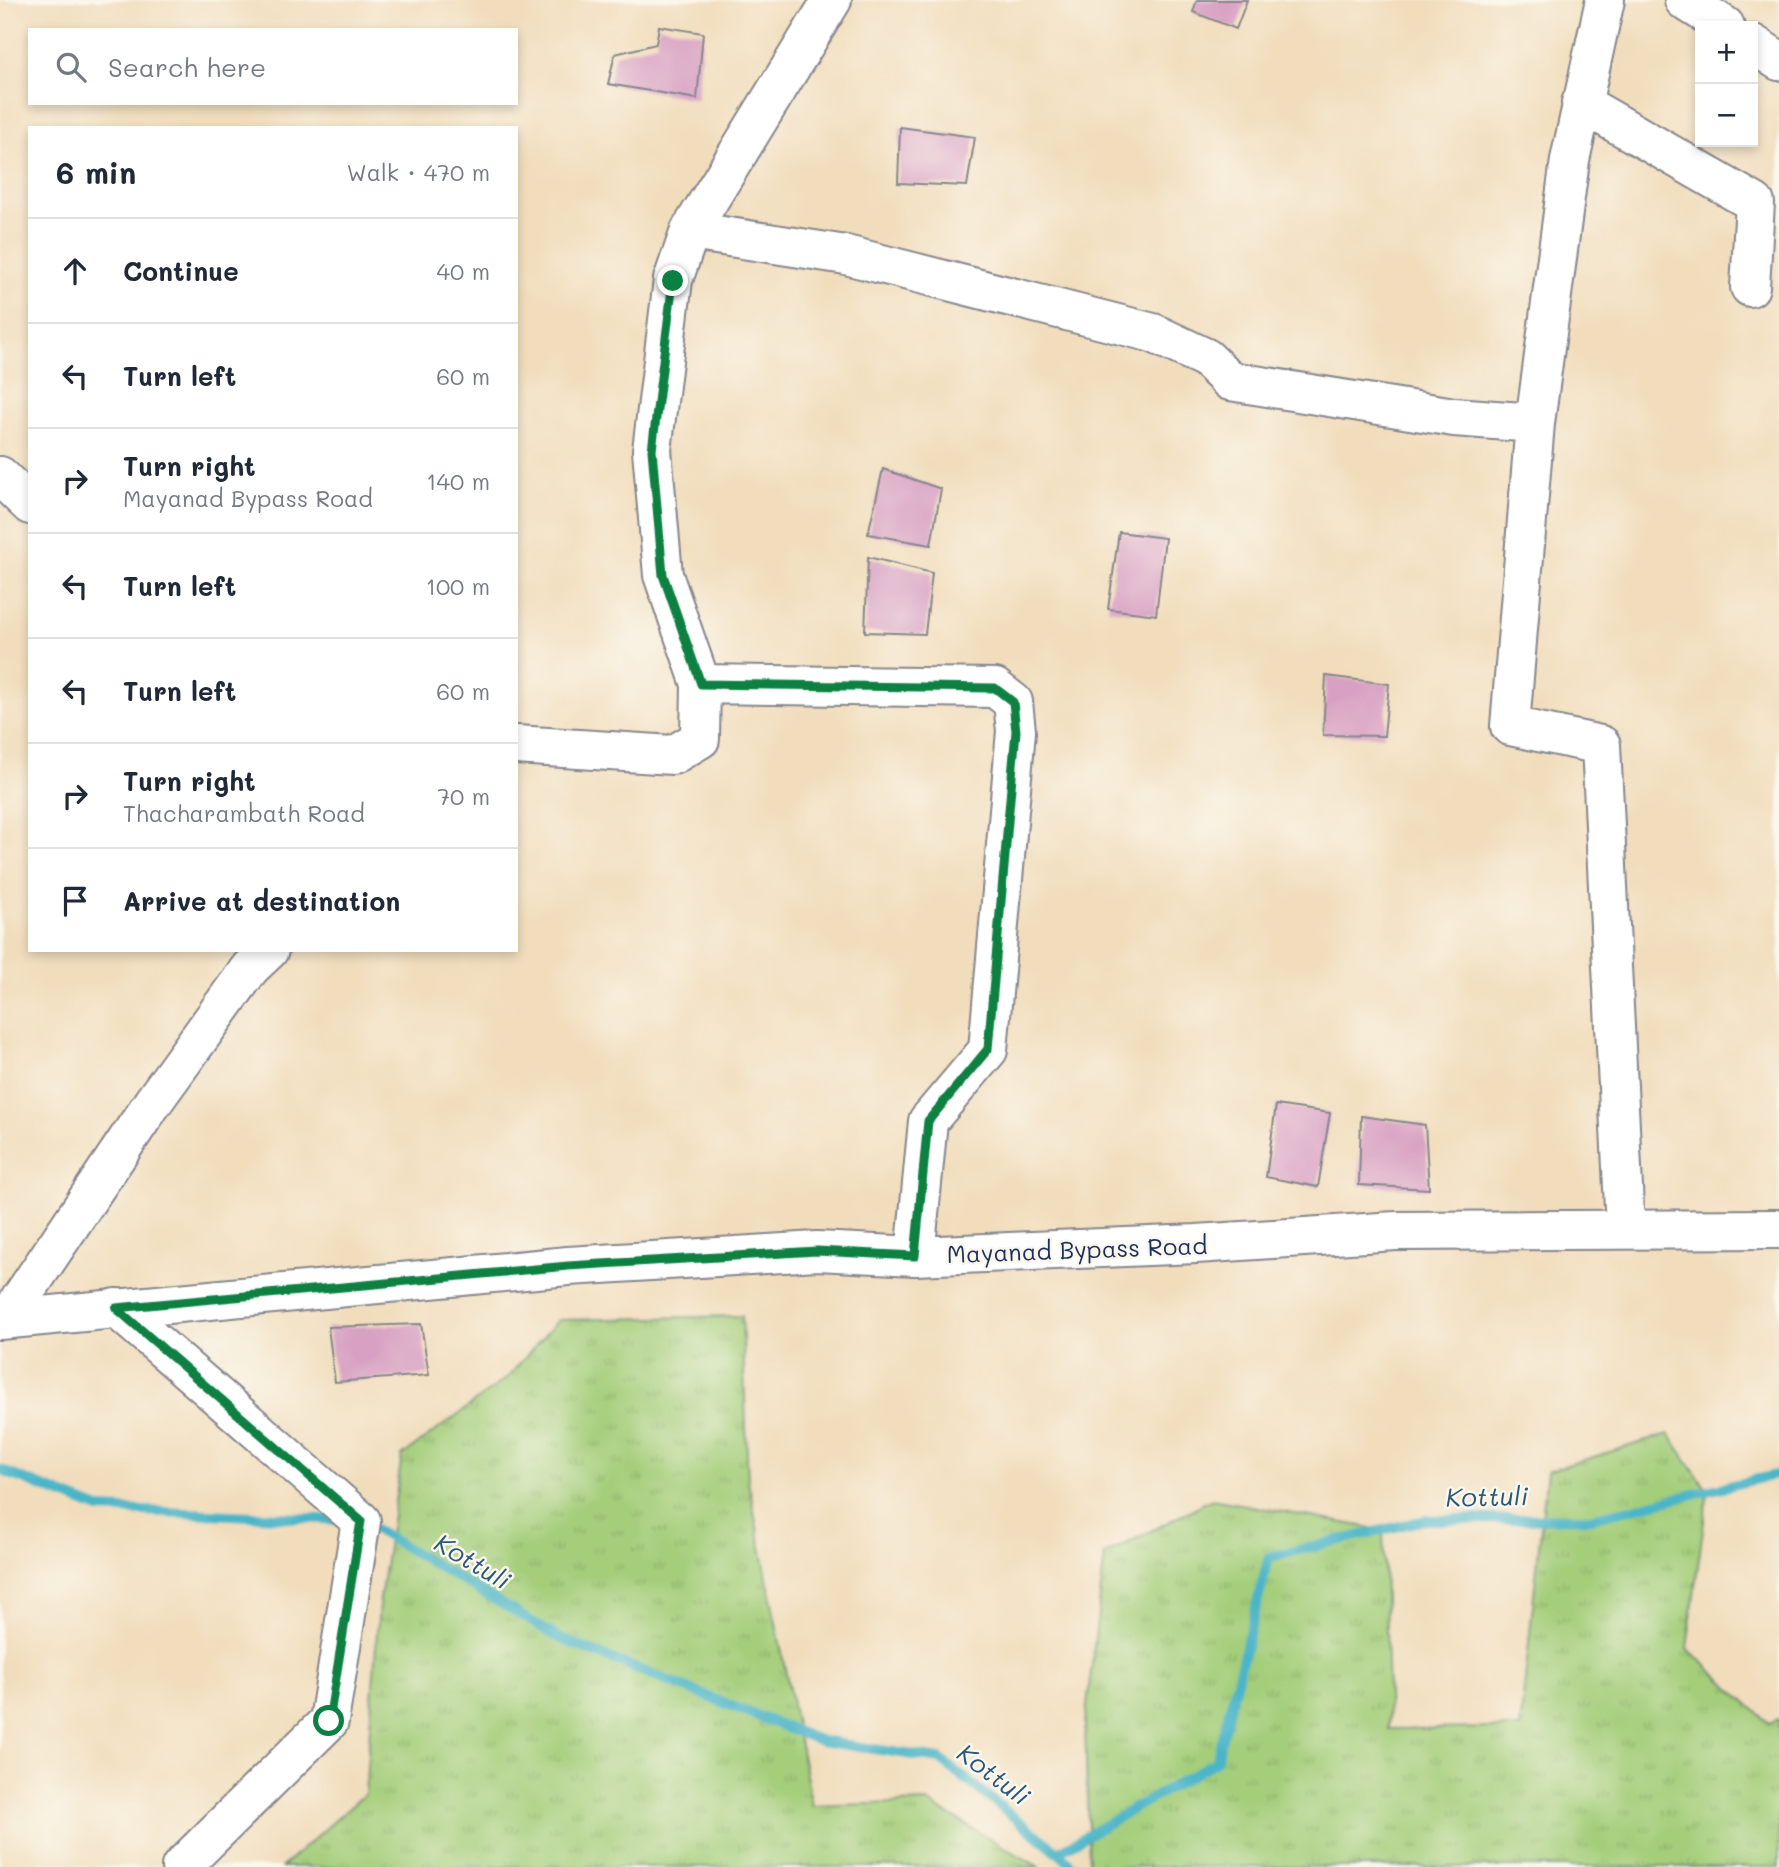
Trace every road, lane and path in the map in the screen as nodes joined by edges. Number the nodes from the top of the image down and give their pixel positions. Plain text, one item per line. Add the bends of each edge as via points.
1 (832, 0) edge
2 (1605, 0) edge
3 (1684, 0) edge
4 (1717, 21) edge
5 (1758, 47) edge
6 (1779, 61) edge
7 (1581, 103) junction
8 (690, 231) junction
9 (1750, 287) dead end
10 (1535, 423) junction
11 (0, 475) edge
12 (28, 503) edge
13 (701, 684) junction
14 (518, 745) edge
15 (267, 952) edge
16 (1625, 1228) junction
17 (1779, 1229) edge
18 (915, 1256) junction
19 (116, 1308) junction
20 (4, 1319) edge
21 (181, 1867) edge

1 - 8 street
2 - 7 street
3 - 4 street
5 - 6 street
7 - 9 street via 1755,203
7 - 10 street
8 - 10 street via 846,255 1153,332 1206,358 1230,381 1454,417
8 - 13 street via 673,281 652,450 663,575
10 - 16 street via 1510,726 1601,745
11 - 12 street
13 - 14 street via 700,739 673,755
13 - 18 street via 995,688 1013,702 1016,731 988,1049 928,1121
15 - 20 street via 250,968 153,1102
16 - 17 street, Mayanad Bypass Road
16 - 18 street, Mayanad Bypass Road via 1396,1231
18 - 19 street, Mayanad Bypass Road via 817,1251 568,1266
19 - 20 street, Mayanad Bypass Road
19 - 21 street via 361,1521 329,1721

